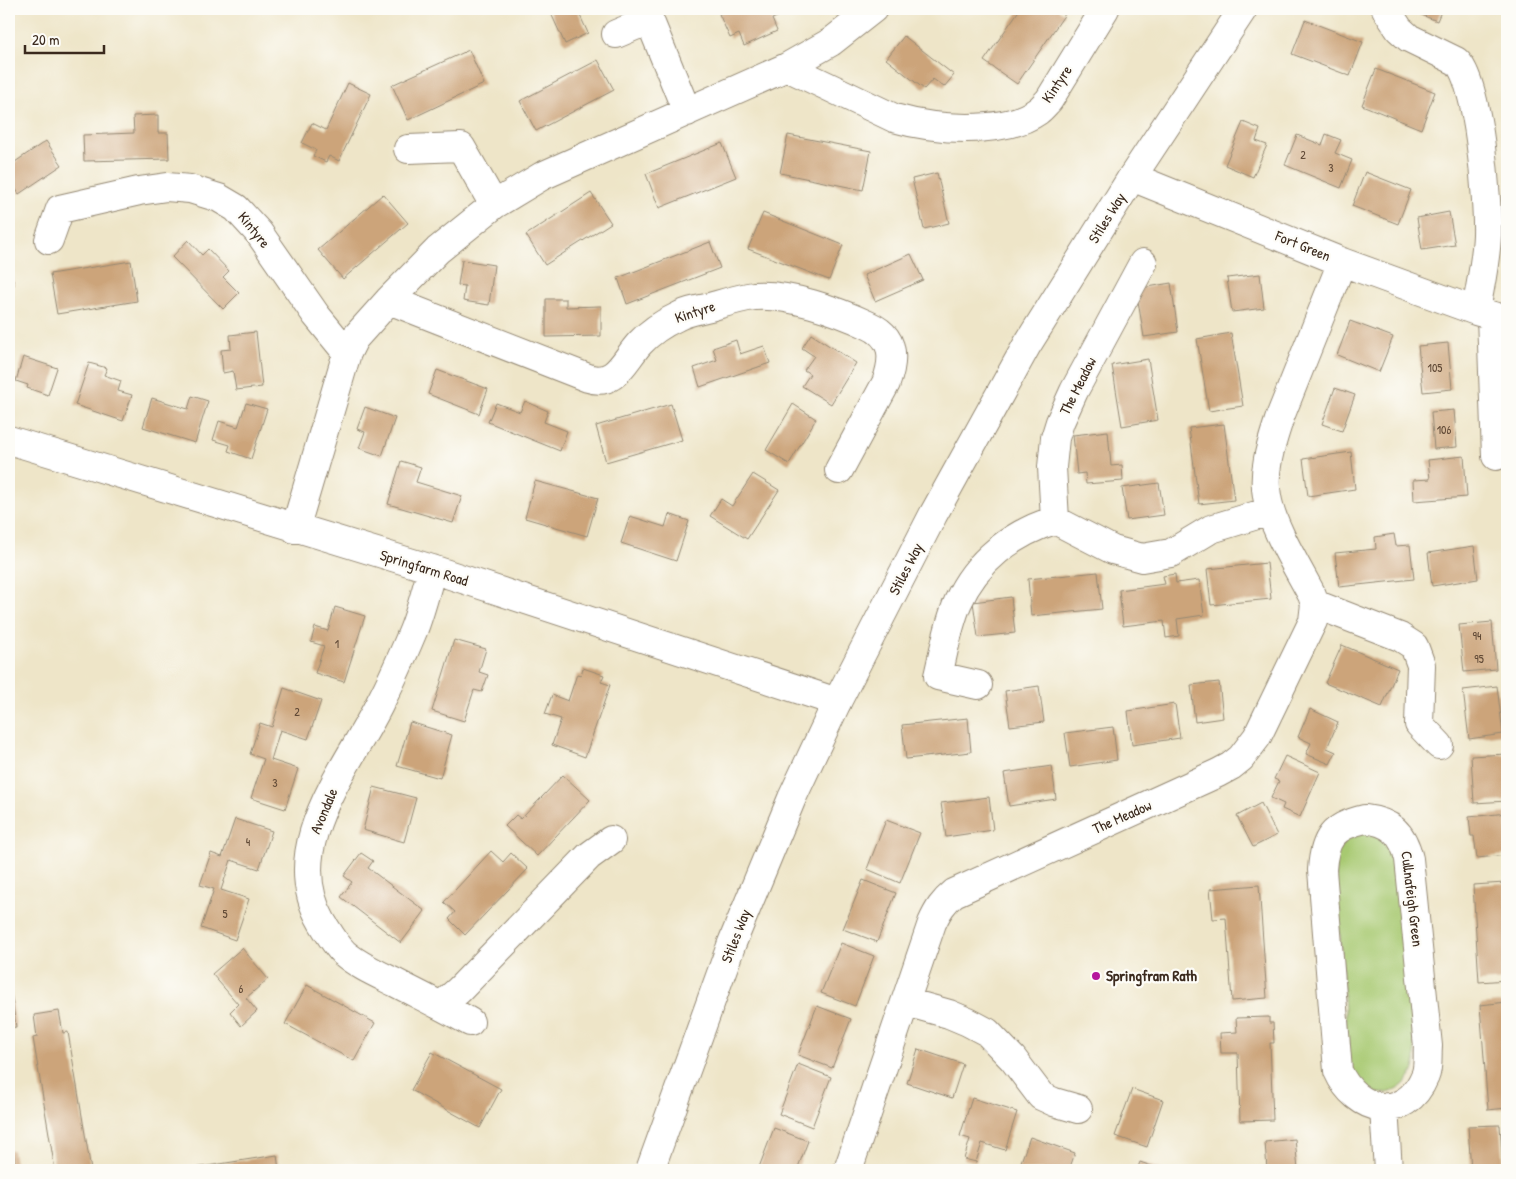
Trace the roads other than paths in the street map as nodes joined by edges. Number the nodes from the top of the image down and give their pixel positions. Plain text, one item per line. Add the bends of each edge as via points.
1 (873, 9) edge
2 (1105, 9) edge
3 (1243, 9) edge
4 (1386, 9) edge
5 (647, 14) edge
6 (616, 34) dead end
7 (787, 68) junction
8 (688, 112) junction
9 (408, 149) dead end
10 (1132, 177) junction
11 (494, 205) junction
12 (49, 240) dead end
13 (1143, 262) dead end
14 (1342, 262) junction
15 (389, 300) junction
16 (1491, 316) edge
17 (347, 353) junction
18 (9, 440) edge
19 (1496, 456) dead end
20 (839, 470) dead end
21 (1270, 511) junction
22 (1055, 520) junction
23 (295, 529) junction
24 (432, 569) junction
25 (1315, 604) junction
26 (978, 685) dead end
27 (837, 702) junction
28 (1439, 746) dead end
29 (611, 840) dead end
30 (906, 1002) junction
31 (441, 1006) junction
32 (470, 1022) dead end
33 (1384, 1108) junction
34 (1078, 1109) dead end
35 (650, 1170) edge
36 (848, 1170) edge
37 (1388, 1170) edge

1 - 7 street via 831,42
2 - 7 street, Kintyre via 1039,111 1005,125 978,128 905,121
3 - 10 street, Stiles Way
4 - 16 street via 1409,38 1459,63 1468,82 1483,173 1485,254
5 - 6 street
5 - 8 street
7 - 8 street
8 - 11 street via 542,176
9 - 11 street via 461,147
10 - 14 street, Fort Green
10 - 27 street, Stiles Way via 1027,346 933,515
11 - 15 street via 438,250
12 - 17 street, Kintyre via 60,208 155,188 178,187 219,198 236,208 259,233 316,315
13 - 22 street, The Meadow via 1060,422 1052,467
14 - 16 street, Fort Green
14 - 21 street via 1274,435 1266,474
15 - 17 street via 354,339
15 - 20 street, Kintyre via 599,381 612,377 641,342 662,325 679,315 733,300 755,296 780,298 850,317 882,334 888,341 892,359 886,382
16 - 19 street
17 - 23 street
18 - 23 street, Springfarm Road
21 - 22 street via 1211,529 1171,553 1142,558 1113,550
21 - 25 street
22 - 26 street via 1023,533 991,556 967,582 957,602 938,676
23 - 24 street, Springfarm Road
24 - 27 street, Springfarm Road
24 - 31 street, Avondale via 410,638 379,705 316,824 307,872 317,912 344,952 362,966
25 - 28 street via 1400,637 1414,646 1421,665 1419,724
25 - 30 street, The Meadow via 1307,635 1257,736 1241,758 1203,780 954,893 939,907
27 - 35 street, Stiles Way via 792,798 732,943
29 - 31 street via 589,856
30 - 34 street via 949,1014 986,1032 1013,1059 1041,1096
30 - 36 street, The Meadow
31 - 32 street, Avondale
33 - 33 street, Cullnafeigh Green via 1368,1104 1350,1091 1338,1071 1322,870 1323,854 1332,835 1347,822 1365,818 1390,826 1406,845 1428,1046 1427,1067 1419,1087 1400,1105
33 - 37 street

